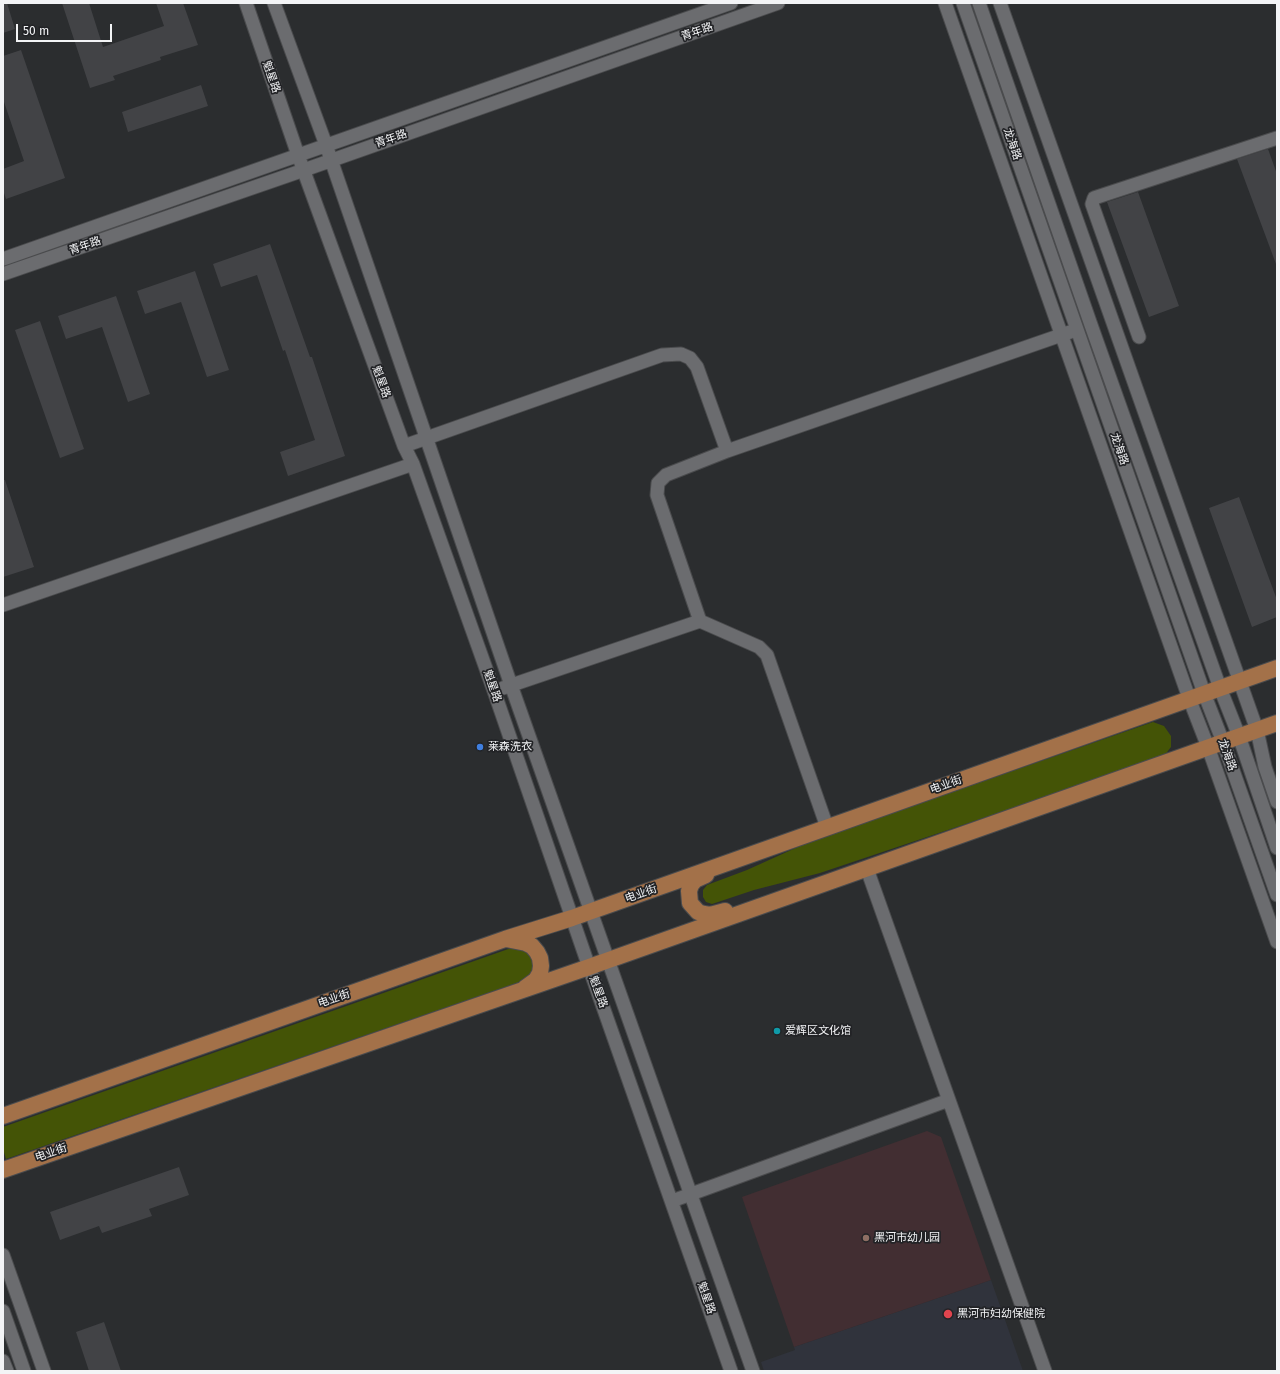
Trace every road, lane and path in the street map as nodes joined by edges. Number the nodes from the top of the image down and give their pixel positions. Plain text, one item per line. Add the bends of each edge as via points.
1 (246, 3) edge
2 (274, 3) edge
3 (731, 3) edge
4 (778, 3) edge
5 (945, 3) edge
6 (962, 3) edge
7 (979, 3) edge
8 (1000, 3) edge
9 (1277, 138) edge
10 (326, 145) junction
11 (298, 155) junction
12 (331, 160) junction
13 (304, 170) junction
14 (3, 259) edge
15 (3, 274) edge
16 (1091, 325) junction
17 (1077, 329) junction
18 (1062, 334) junction
19 (1139, 337) dead end
20 (426, 439) junction
21 (404, 446) junction
22 (727, 451) junction
23 (413, 464) junction
24 (3, 605) edge
25 (700, 621) junction
26 (1277, 668) edge
27 (1238, 681) junction
28 (511, 685) junction
29 (1220, 688) junction
30 (494, 691) junction
31 (1197, 696) junction
32 (1277, 723) edge
33 (1257, 730) junction
34 (1240, 736) junction
35 (1216, 745) junction
36 (1277, 802) edge
37 (827, 827) junction
38 (774, 846) junction
39 (1277, 848) edge
40 (867, 869) junction
41 (794, 894) junction
42 (1277, 895) edge
43 (591, 911) junction
44 (572, 918) junction
45 (505, 939) junction
46 (1277, 942) edge
47 (609, 960) junction
48 (589, 967) junction
49 (518, 992) junction
50 (949, 1100) junction
51 (3, 1116) edge
52 (3, 1170) edge
53 (691, 1194) junction
54 (672, 1201) junction
55 (3, 1254) edge
56 (3, 1311) edge
57 (3, 1361) edge
58 (7, 1371) edge
59 (24, 1371) edge
60 (44, 1371) edge
61 (731, 1371) edge
62 (753, 1371) edge
63 (1045, 1371) edge

1 - 11 street, 魁星路
2 - 10 street, 魁星路
3 - 10 street, 青年路
4 - 12 street, 青年路
5 - 18 street
6 - 17 street, 龙海路
7 - 16 street, 龙海路
8 - 27 street
9 - 19 street via 1094,198 1092,204
10 - 11 street, 青年路
10 - 12 street, 魁星路
11 - 13 street, 魁星路
11 - 14 street, 青年路
12 - 13 street, 青年路
12 - 20 street, 魁星路
13 - 15 street, 青年路
13 - 21 street, 魁星路
16 - 17 street
16 - 29 street, 龙海路
17 - 18 street
17 - 31 street, 龙海路
18 - 22 street
18 - 31 street
20 - 21 street
20 - 22 street via 662,355 681,354 690,358 697,367
20 - 28 street, 魁星路
21 - 23 street, 魁星路
22 - 25 street via 666,475 658,483 657,495
23 - 24 street
23 - 30 street, 魁星路
25 - 28 street
25 - 37 street via 759,647 767,655
26 - 27 main road, 电业街
27 - 29 main road, 电业街
27 - 33 street
28 - 30 street
28 - 43 street, 魁星路
29 - 31 main road, 电业街
29 - 34 street, 龙海路
30 - 44 street, 魁星路
31 - 35 street, 龙海路
31 - 37 main road, 电业街
32 - 33 main road, 电业街
33 - 34 main road, 电业街
33 - 36 street via 1265,767
34 - 35 main road, 电业街
34 - 39 street, 龙海路
35 - 40 main road, 电业街
35 - 42 street, 龙海路
35 - 46 street
37 - 38 main road, 电业街
38 - 41 main road via 742,862 695,880 689,891 690,903 698,912 710,915 760,899
38 - 43 main road, 电业街
40 - 41 main road, 电业街
40 - 50 street
41 - 47 main road, 电业街
43 - 44 main road, 电业街
43 - 47 street, 魁星路
44 - 45 main road, 电业街
44 - 48 street, 魁星路
45 - 49 main road via 532,946 540,958 540,973 536,980
45 - 51 main road, 电业街
47 - 48 main road, 电业街
47 - 53 street, 魁星路
48 - 49 main road, 电业街
48 - 54 street, 魁星路
49 - 52 main road, 电业街
50 - 53 street
50 - 63 street
53 - 54 street
53 - 62 street, 魁星路
54 - 61 street, 魁星路
55 - 60 street
56 - 59 street
57 - 58 street

